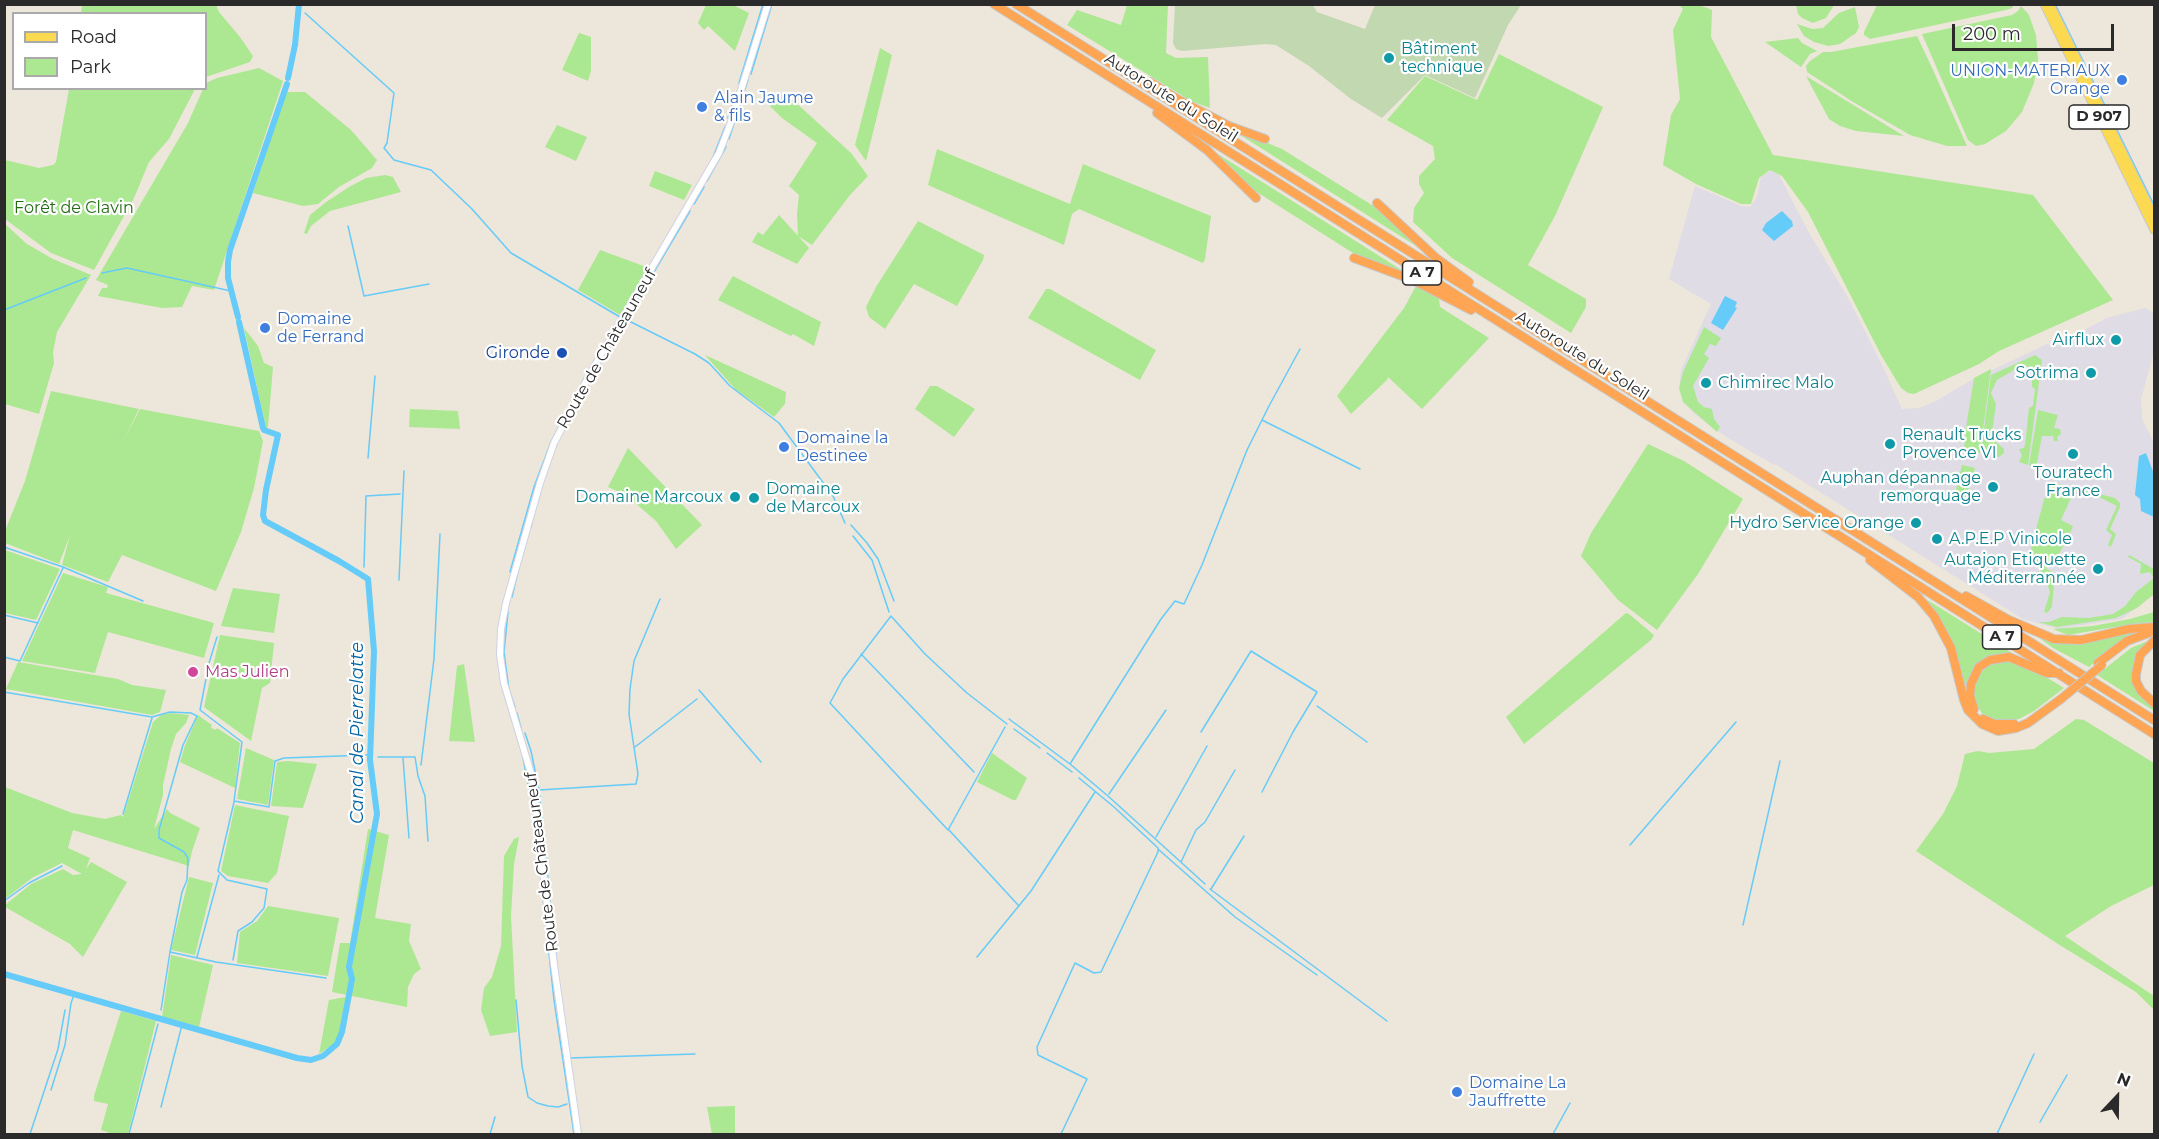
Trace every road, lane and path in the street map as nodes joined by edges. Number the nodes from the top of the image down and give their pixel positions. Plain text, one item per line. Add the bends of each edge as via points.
1 (768, 4) edge
2 (994, 4) edge
3 (1016, 4) edge
4 (2044, 4) edge
5 (2050, 4) edge
6 (1062, 33) junction
7 (1131, 91) junction
8 (1265, 139) dead end
9 (1256, 198) dead end
10 (1377, 203) dead end
11 (2154, 216) edge
12 (2154, 230) edge
13 (1354, 258) dead end
14 (1504, 311) junction
15 (1497, 321) junction
16 (1849, 542) junction
17 (1938, 584) junction
18 (2154, 631) edge
19 (2154, 641) edge
20 (2059, 673) junction
21 (2060, 698) junction
22 (2154, 703) edge
23 (2154, 720) edge
24 (2154, 734) edge
25 (578, 1134) edge

1 - 25 main road, Route de Châteauneuf via 719,153 554,443 501,629 504,683 532,777
2 - 7 highway, Autoroute du Soleil / A 7
3 - 6 highway, Autoroute du Soleil / A 7
4 - 12 main road, D 907
5 - 11 main road, D 907
6 - 8 highway via 1084,40 1179,100 1229,126
6 - 14 highway, Autoroute du Soleil / A 7
7 - 9 highway via 1207,150
7 - 15 highway, Autoroute du Soleil / A 7
10 - 14 highway via 1436,258
13 - 15 highway via 1413,280
14 - 17 highway, Autoroute du Soleil / A 7
15 - 16 highway, Autoroute du Soleil / A 7
16 - 20 highway, Autoroute du Soleil / A 7
16 - 21 highway via 1918,597 1934,616 1951,648 1968,710 1982,724 1998,731 2016,728
17 - 18 highway via 2055,639 2081,640 2129,629
17 - 23 highway, Autoroute du Soleil / A 7
18 - 21 highway, bridge via 2127,641
19 - 22 highway via 2140,655 2136,681
20 - 21 highway via 2047,673 2009,657 1995,658 1979,667 1970,689 1979,716 2005,725 2030,717
20 - 24 highway, Autoroute du Soleil / A 7

